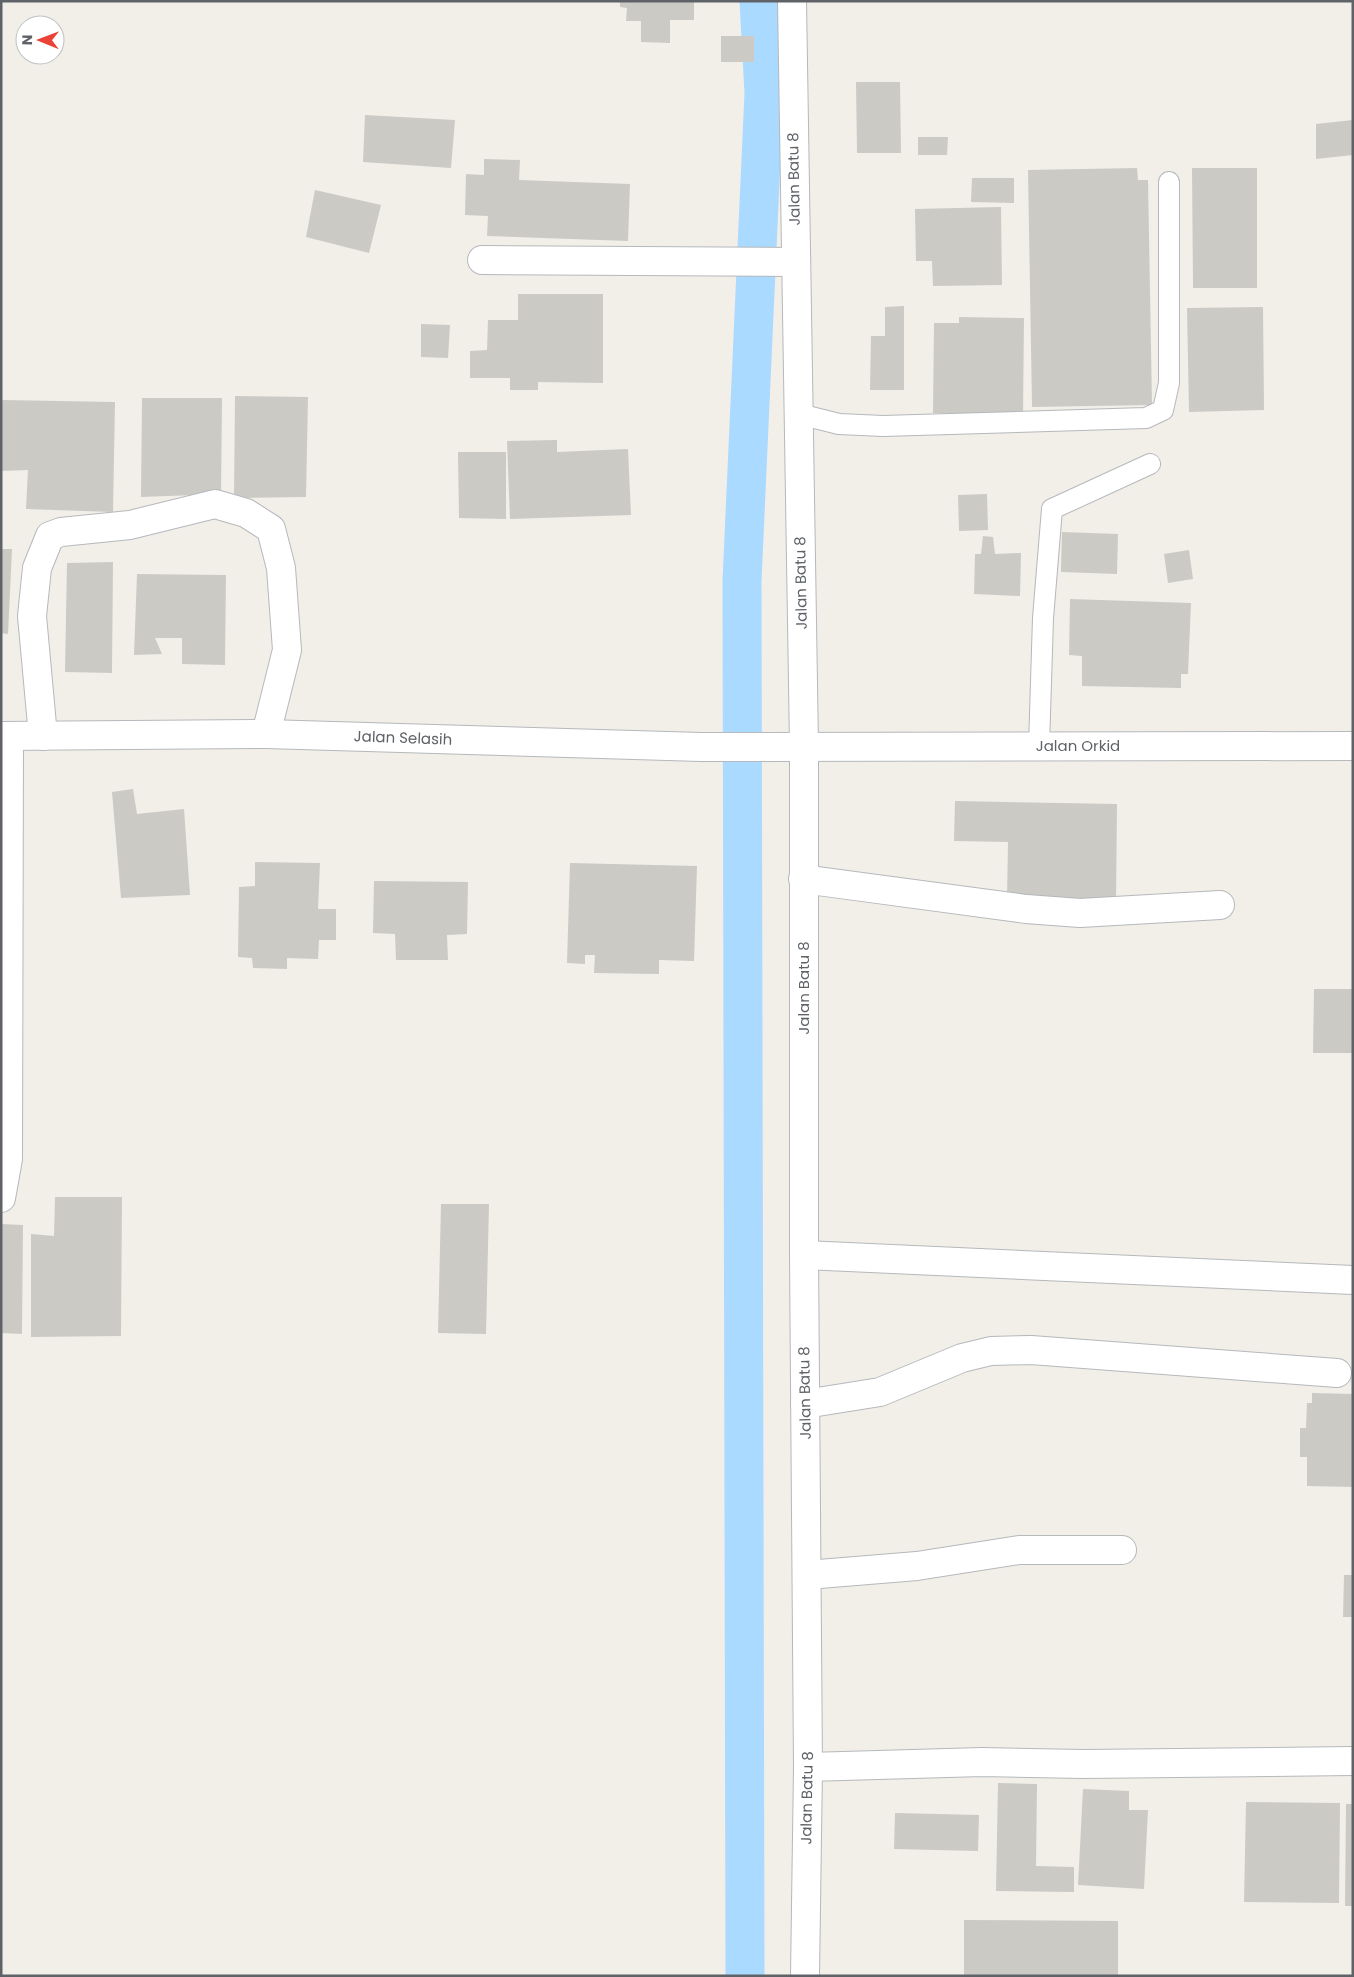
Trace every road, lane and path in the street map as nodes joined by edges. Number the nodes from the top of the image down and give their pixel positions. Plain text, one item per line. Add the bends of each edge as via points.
1 (792, 1) edge
2 (1168, 182) dead end
3 (482, 260) dead end
4 (796, 262) junction
5 (799, 414) junction
6 (1150, 464) dead end
7 (266, 734) junction
8 (5, 736) edge
9 (42, 736) junction
10 (804, 746) junction
11 (1038, 746) junction
12 (1353, 746) edge
13 (804, 879) junction
14 (1220, 905) dead end
15 (1, 1198) edge
16 (804, 1255) junction
17 (1353, 1280) edge
18 (1337, 1373) dead end
19 (805, 1404) junction
20 (1122, 1550) dead end
21 (807, 1575) junction
22 (1353, 1761) edge
23 (808, 1767) junction
24 (805, 1976) edge

1 - 4 street, Jalan Batu 8
2 - 5 lane via 1169,383 1163,410 1146,418 883,426 839,424
3 - 4 street
4 - 5 street, Jalan Batu 8
5 - 10 street, Jalan Batu 8
6 - 11 lane via 1052,509 1043,618
7 - 9 street, Jalan Selasih
7 - 9 street via 287,650 281,568 271,529 246,513 215,504 130,525 50,536 37,568 32,616
7 - 10 street, Jalan Selasih via 701,747
8 - 9 street, Jalan Selasih
8 - 15 street via 8,1159
10 - 11 street, Jalan Orkid
10 - 13 street, Jalan Batu 8
11 - 12 street, Jalan Orkid
13 - 14 street via 1026,909 1080,913
13 - 16 street, Jalan Batu 8
16 - 17 street
16 - 19 street, Jalan Batu 8
18 - 19 street via 1031,1350 992,1351 962,1358 880,1392
19 - 21 street, Jalan Batu 8
20 - 21 street via 1019,1550 916,1566
21 - 23 street, Jalan Batu 8
22 - 23 street via 982,1762
23 - 24 street, Jalan Batu 8

